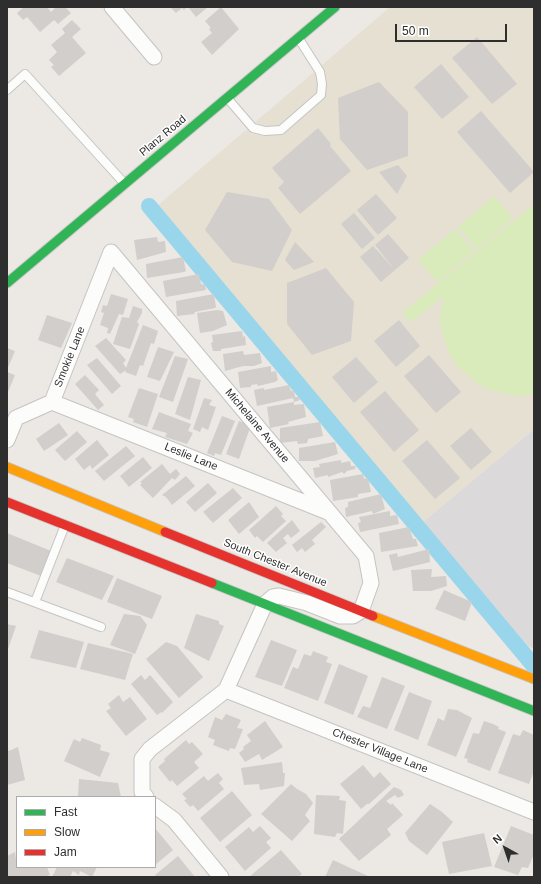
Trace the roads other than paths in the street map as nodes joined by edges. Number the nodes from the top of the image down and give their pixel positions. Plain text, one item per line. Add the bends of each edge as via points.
1 (112, 7) edge
2 (335, 7) edge
3 (299, 38) junction
4 (154, 57) dead end
5 (7, 90) edge
6 (227, 98) junction
7 (125, 184) junction
8 (111, 252) joint
9 (7, 283) edge
10 (52, 402) junction
11 (7, 440) edge
12 (7, 467) edge
13 (7, 502) edge
14 (330, 513) junction
15 (65, 524) junction
16 (7, 592) edge
17 (35, 602) junction
18 (265, 604) junction
19 (361, 611) junction
20 (101, 627) dead end
21 (534, 679) edge
22 (226, 690) junction
23 (534, 711) edge
24 (145, 796) edge
25 (156, 807) edge
26 (534, 812) edge
27 (221, 877) edge

1 - 4 street
2 - 3 main road, Planz Road
3 - 6 main road, Planz Road
3 - 6 lane via 320,72 321,95 287,125 281,130 265,131 254,128
5 - 7 lane via 25,74
6 - 7 main road, Planz Road
7 - 9 main road, Planz Road
8 - 10 street, Smokie Lane
8 - 14 street, Michelaine Avenue
10 - 11 street via 16,418
10 - 14 street, Leslie Lane
12 - 19 main road, South Chester Avenue
13 - 15 main road
14 - 19 street, Michelaine Avenue via 366,556 371,583
15 - 17 lane
15 - 18 main road
16 - 17 lane
17 - 20 lane
18 - 19 street via 279,596 345,617
18 - 22 street
18 - 23 main road
19 - 21 main road, South Chester Avenue
22 - 24 street via 150,749 142,759 142,792
22 - 26 street, Chester Village Lane
25 - 27 street via 174,820

